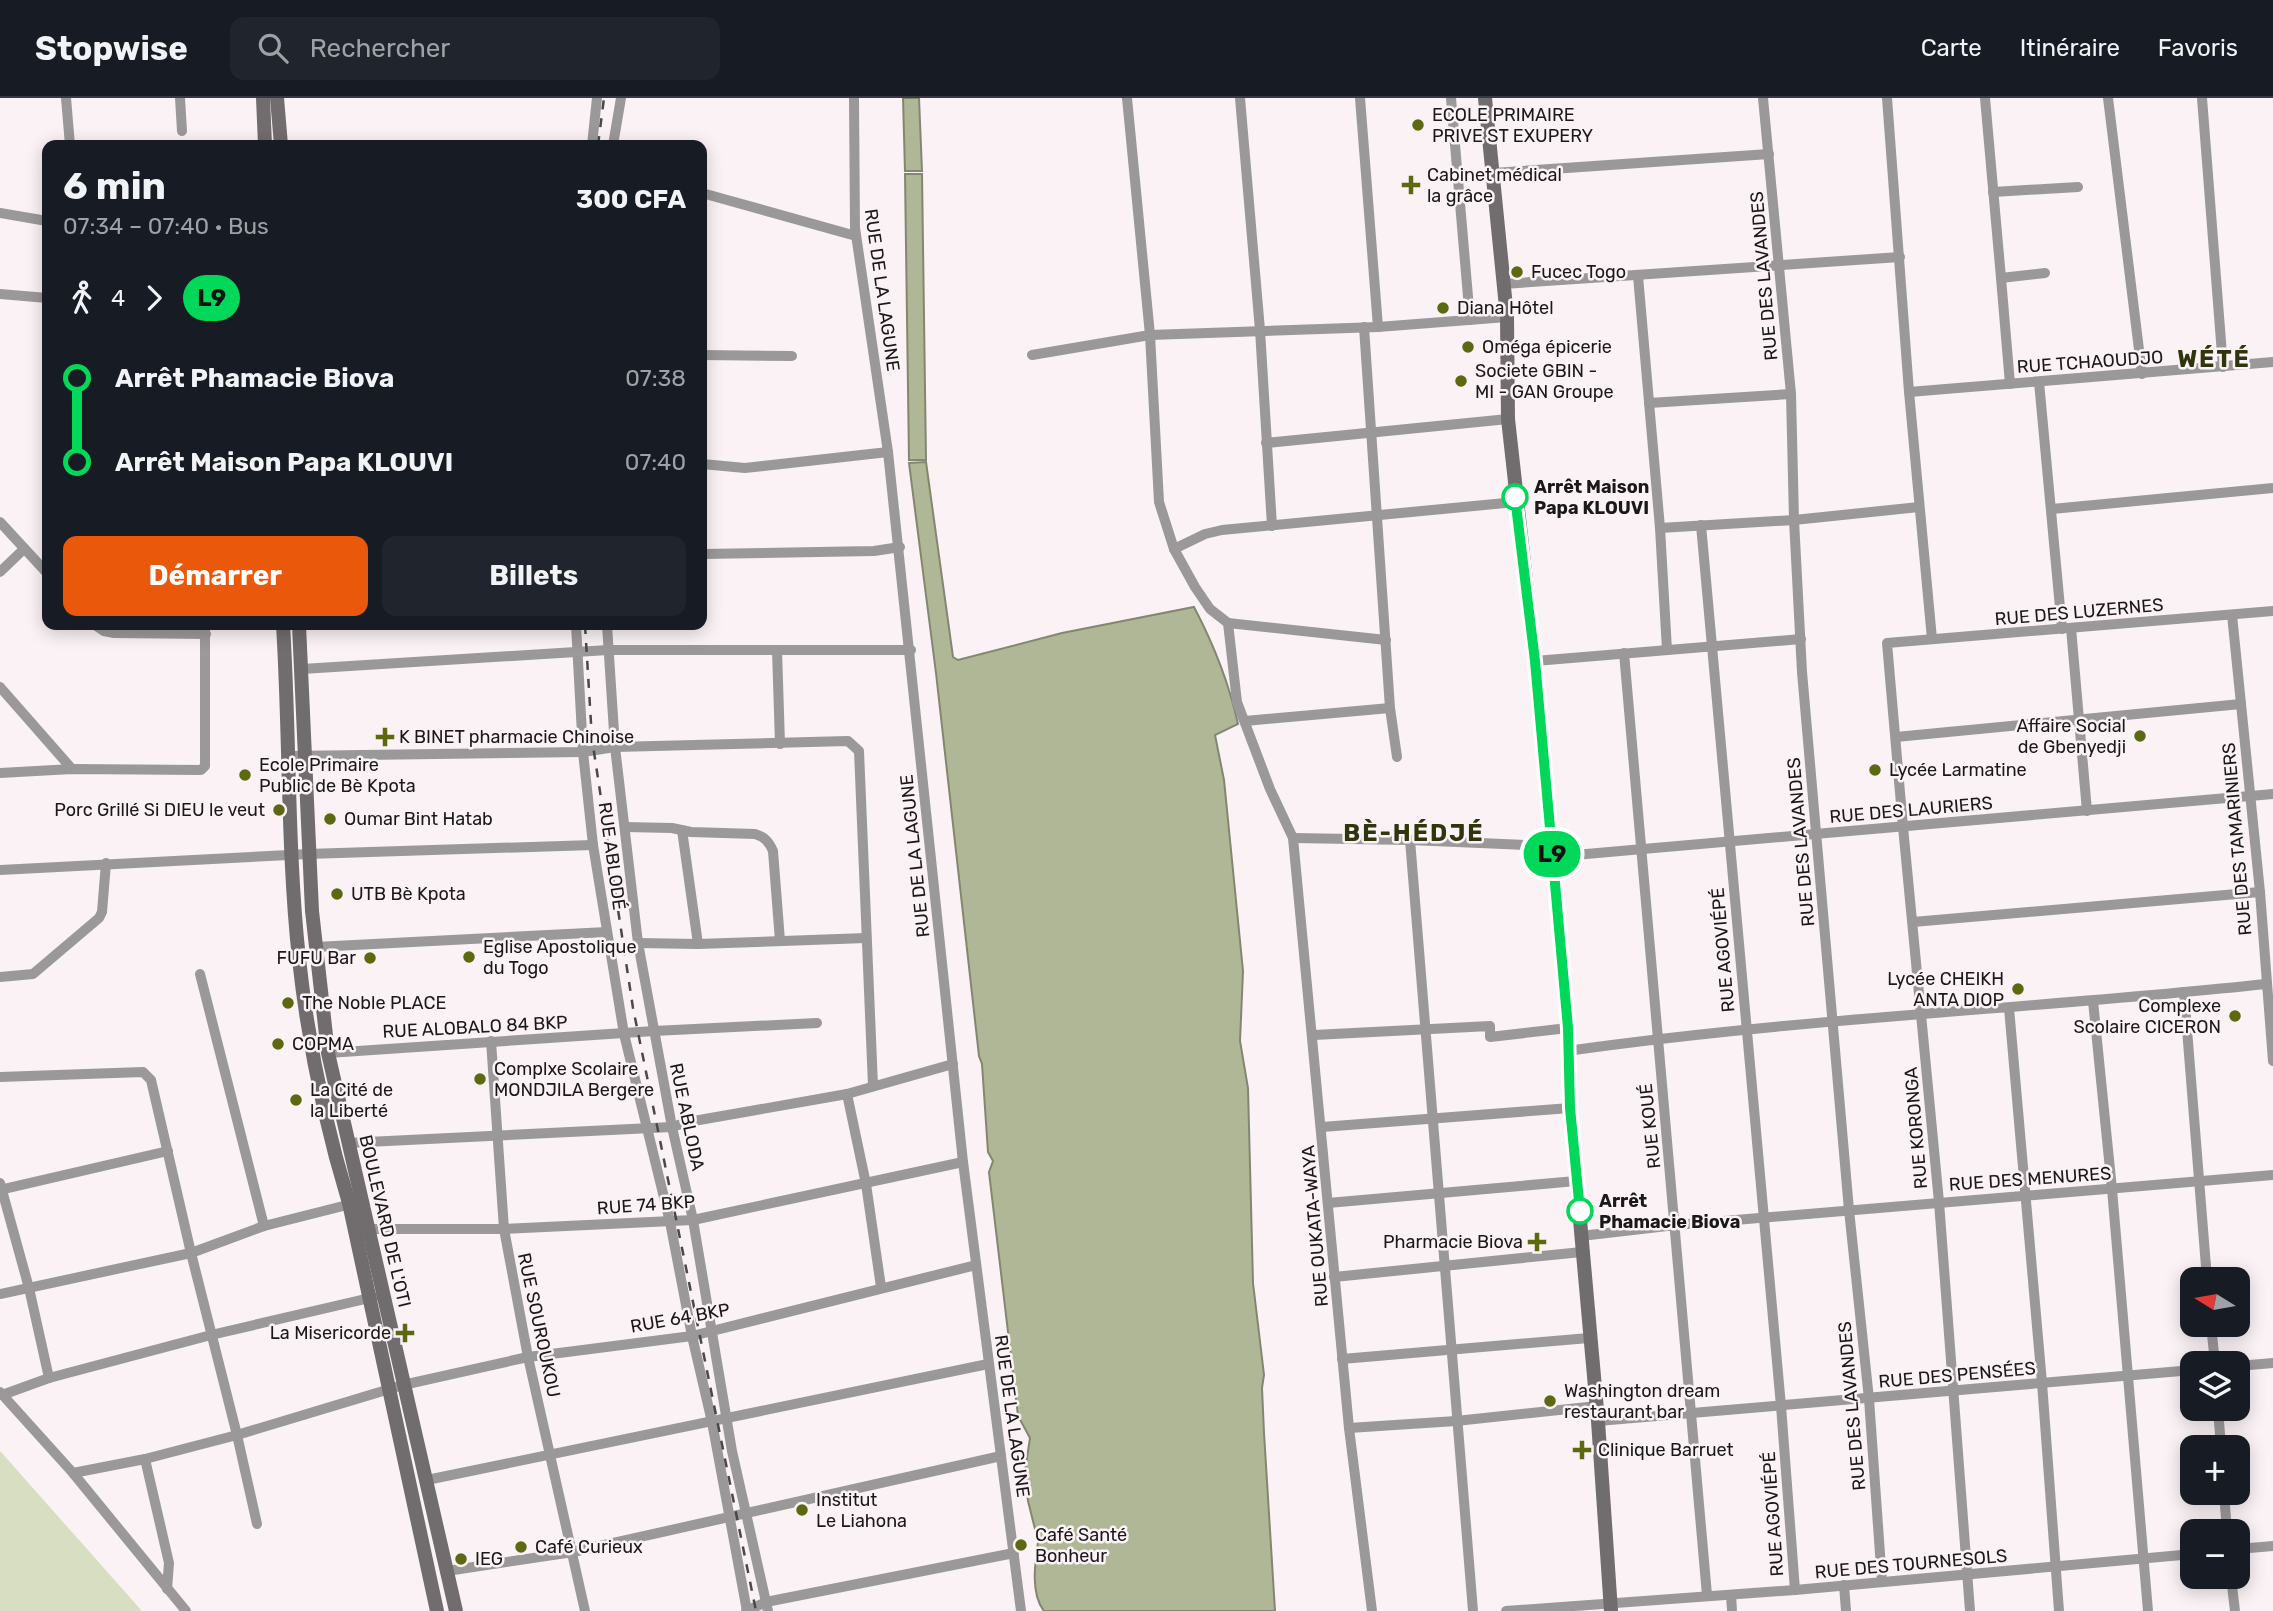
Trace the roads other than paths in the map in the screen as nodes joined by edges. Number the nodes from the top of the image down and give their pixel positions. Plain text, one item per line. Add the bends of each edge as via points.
1 (66, 98) edge
2 (180, 98) edge
3 (262, 98) edge
4 (278, 98) edge
5 (597, 98) edge
6 (621, 98) edge
7 (854, 98) edge
8 (1126, 98) edge
9 (1240, 98) edge
10 (1360, 98) edge
11 (1451, 98) edge
12 (1485, 98) edge
13 (1763, 98) edge
14 (1887, 98) edge
15 (1985, 98) edge
16 (2108, 98) edge
17 (2202, 98) edge
18 (183, 131) dead end
19 (70, 140) edge
20 (265, 140) edge
21 (281, 140) edge
22 (593, 140) edge
23 (614, 140) edge
24 (1769, 154) junction
25 (1493, 173) junction
26 (2078, 187) dead end
27 (1993, 192) junction
28 (707, 194) edge
29 (0, 213) edge
30 (42, 219) edge
31 (856, 236) junction
32 (1900, 257) junction
33 (1780, 266) junction
34 (2045, 273) dead end
35 (1638, 276) junction
36 (2001, 278) junction
37 (1503, 284) junction
38 (0, 293) edge
39 (42, 297) edge
40 (1507, 317) junction
41 (1470, 320) junction
42 (1364, 327) junction
43 (1378, 327) junction
44 (1260, 330) junction
45 (1150, 335) junction
46 (707, 355) edge
47 (1032, 355) dead end
48 (792, 356) dead end
49 (2273, 362) edge
50 (2223, 367) junction
51 (2142, 374) junction
52 (2039, 382) junction
53 (2010, 384) junction
54 (1909, 392) junction
55 (1791, 394) junction
56 (1649, 403) junction
57 (1508, 419) junction
58 (1371, 434) junction
59 (1266, 443) junction
60 (888, 452) junction
61 (707, 464) edge
62 (2273, 488) edge
63 (1516, 502) junction
64 (1919, 508) junction
65 (2052, 509) junction
66 (1377, 517) junction
67 (1794, 520) junction
68 (0, 522) edge
69 (1701, 525) junction
70 (1272, 526) junction
71 (1660, 528) junction
72 (900, 547) junction
73 (24, 548) junction
74 (1174, 550) junction
75 (707, 554) edge
76 (42, 568) edge
77 (0, 572) edge
78 (2273, 611) edge
79 (2232, 615) junction
80 (1228, 623) junction
81 (2067, 629) junction
82 (103, 630) edge
83 (142, 630) edge
84 (205, 630) edge
85 (284, 630) edge
86 (299, 630) edge
87 (576, 630) edge
88 (607, 630) edge
89 (1801, 639) junction
90 (1932, 639) junction
91 (1385, 640) junction
92 (1888, 643) joint
93 (1712, 645) junction
94 (608, 650) junction
95 (777, 650) junction
96 (911, 650) junction
97 (1667, 650) junction
98 (576, 652) junction
99 (1624, 653) junction
100 (1535, 661) junction
101 (302, 669) junction
102 (0, 687) edge
103 (2241, 704) junction
104 (1390, 708) junction
105 (2079, 720) junction
106 (1245, 721) junction
107 (1896, 737) junction
108 (780, 744) junction
109 (615, 747) junction
110 (583, 752) junction
111 (305, 755) junction
112 (289, 756) junction
113 (1396, 757) dead end
114 (72, 769) junction
115 (0, 773) edge
116 (2273, 794) edge
117 (2250, 796) junction
118 (2087, 811) junction
119 (625, 827) junction
120 (1903, 827) junction
121 (682, 830) junction
122 (1816, 833) junction
123 (1293, 838) junction
124 (1410, 839) junction
125 (1730, 840) junction
126 (593, 845) junction
127 (1639, 848) junction
128 (1551, 852) junction
129 (308, 854) junction
130 (292, 855) junction
131 (106, 863) junction
132 (0, 870) edge
133 (2260, 892) junction
134 (1913, 922) junction
135 (607, 932) junction
136 (866, 938) junction
137 (780, 941) junction
138 (638, 943) junction
139 (698, 944) junction
140 (315, 947) junction
141 (200, 974) dead end
142 (0, 977) edge
143 (2266, 984) junction
144 (2184, 992) junction
145 (2093, 1001) junction
146 (320, 1005) junction
147 (305, 1007) junction
148 (2009, 1008) junction
149 (1922, 1014) junction
150 (1832, 1020) junction
151 (817, 1023) dead end
152 (1568, 1028) junction
153 (1745, 1030) junction
154 (653, 1031) junction
155 (1425, 1031) junction
156 (624, 1034) junction
157 (1314, 1035) junction
158 (1658, 1038) junction
159 (491, 1041) junction
160 (1567, 1051) junction
161 (328, 1052) junction
162 (2273, 1060) edge
163 (953, 1064) junction
164 (0, 1077) edge
165 (873, 1087) junction
166 (847, 1094) junction
167 (1570, 1108) junction
168 (1432, 1117) junction
169 (672, 1127) junction
170 (1322, 1127) junction
171 (648, 1129) junction
172 (496, 1135) junction
173 (347, 1143) junction
174 (168, 1151) junction
175 (963, 1162) junction
176 (2273, 1175) edge
177 (1576, 1181) junction
178 (2199, 1182) junction
179 (866, 1184) junction
180 (1, 1188) edge
181 (2112, 1189) junction
182 (1439, 1192) junction
183 (2025, 1195) junction
184 (1939, 1202) junction
185 (355, 1203) junction
186 (1328, 1203) junction
187 (1849, 1210) junction
188 (1763, 1218) junction
189 (693, 1220) junction
190 (670, 1222) junction
191 (1676, 1225) junction
192 (264, 1226) junction
193 (368, 1229) junction
194 (504, 1229) junction
195 (1581, 1236) junction
196 (1582, 1252) junction
197 (191, 1253) junction
198 (976, 1265) junction
199 (1444, 1267) junction
200 (2206, 1267) edge
201 (1334, 1277) junction
202 (881, 1287) junction
203 (29, 1288) junction
204 (0, 1294) edge
205 (376, 1297) junction
206 (711, 1331) junction
207 (211, 1335) junction
208 (692, 1336) junction
209 (1590, 1338) junction
210 (1451, 1349) junction
211 (528, 1357) junction
212 (1342, 1359) junction
213 (2273, 1363) edge
214 (988, 1364) junction
215 (2250, 1365) edge
216 (2180, 1371) edge
217 (2128, 1376) junction
218 (49, 1378) junction
219 (2042, 1383) junction
220 (403, 1385) junction
221 (388, 1389) junction
222 (1955, 1391) junction
223 (1, 1394) edge
224 (1869, 1399) junction
225 (1597, 1406) junction
226 (1781, 1406) junction
227 (1690, 1413) junction
228 (726, 1419) junction
229 (1456, 1421) junction
230 (1598, 1421) junction
231 (712, 1422) junction
232 (1349, 1428) junction
233 (237, 1435) junction
234 (551, 1453) junction
235 (1001, 1457) junction
236 (145, 1458) junction
237 (73, 1473) junction
238 (427, 1480) junction
239 (746, 1512) junction
240 (729, 1517) junction
241 (257, 1524) dead end
242 (2273, 1546) edge
243 (2250, 1548) edge
244 (573, 1552) junction
245 (1014, 1553) junction
246 (2180, 1555) edge
247 (2142, 1558) junction
248 (2054, 1568) junction
249 (447, 1571) junction
250 (1966, 1575) junction
251 (1882, 1582) junction
252 (1843, 1585) junction
253 (167, 1589) junction
254 (2232, 1589) edge
255 (1794, 1590) junction
256 (1707, 1595) junction
257 (1731, 1595) junction
258 (767, 1607) edge
259 (1610, 1607) edge
260 (186, 1611) edge
261 (437, 1611) edge
262 (456, 1611) edge
263 (585, 1611) edge
264 (747, 1611) edge
265 (1021, 1611) edge
266 (1372, 1611) edge
267 (1473, 1611) edge
268 (1506, 1611) edge
269 (1732, 1611) edge
270 (1846, 1611) edge
271 (1970, 1611) edge
272 (2059, 1611) edge
273 (2148, 1611) edge
274 (2235, 1611) edge

1 - 19 street
2 - 18 street
3 - 20 main road
4 - 21 main road
5 - 22 street
6 - 23 street
7 - 31 street, RUE DE LA LAGUNE
8 - 45 street
9 - 44 street
10 - 43 street
11 - 41 street
12 - 25 main road
13 - 24 street, RUE DES LAVANDES
14 - 32 street
15 - 27 street
16 - 51 street
17 - 50 street
24 - 25 street
24 - 33 street, RUE DES LAVANDES
25 - 37 main road
26 - 27 street
27 - 36 street
28 - 31 street
29 - 30 street
31 - 60 street, RUE DE LA LAGUNE
32 - 33 street
32 - 54 street
33 - 35 street
33 - 55 street, RUE DES LAVANDES
34 - 36 street
35 - 37 street
35 - 56 street
36 - 53 street
37 - 40 main road
38 - 39 street
40 - 41 street
40 - 57 main road
41 - 43 street
42 - 43 street
42 - 44 street
42 - 58 street
44 - 45 street
44 - 59 street
45 - 47 street
45 - 74 street via 1158,502
46 - 48 street
49 - 50 street, RUE TCHAOUDJO
50 - 51 street, RUE TCHAOUDJO
51 - 52 street, RUE TCHAOUDJO
52 - 53 street, RUE TCHAOUDJO
52 - 65 street
53 - 54 street, RUE TCHAOUDJO
54 - 64 street
55 - 56 street
55 - 67 street, RUE DES LAVANDES
56 - 71 street
57 - 58 street
57 - 63 main road
58 - 59 street
58 - 66 street
59 - 70 street
60 - 61 street via 745,468
60 - 72 street, RUE DE LA LAGUNE
62 - 65 street
63 - 66 street
63 - 100 main road
64 - 67 street
64 - 90 street
65 - 81 street
66 - 70 street
66 - 91 street
67 - 69 street
67 - 89 street, RUE DES LAVANDES
68 - 73 street
69 - 71 street
69 - 93 street, RUE AGOVIÉPÉ
70 - 74 street via 1212,532
71 - 97 street
72 - 75 street
72 - 96 street, RUE DE LA LAGUNE
73 - 76 street
73 - 77 street
74 - 80 street via 1210,610
78 - 79 street, RUE DES LUZERNES
79 - 81 street, RUE DES LUZERNES
79 - 103 street, RUE DES TAMARINIERS
80 - 91 street
80 - 106 street, RUE OUKATA-WAYA via 1237,702
81 - 90 street, RUE DES LUZERNES
81 - 105 street
82 - 83 street
84 - 114 street via 205,766 201,770
85 - 112 main road, BOULEVARD DE L'OTI
86 - 101 main road, BOULEVARD DE L'OTI
87 - 98 street, RUE ABLODÉ
88 - 94 street, RUE ABLODA
89 - 93 street
89 - 122 street, RUE DES LAVANDES
90 - 92 street, RUE DES LUZERNES
91 - 104 street
92 - 107 street, RUE KORONGA
93 - 97 street
93 - 125 street, RUE AGOVIÉPÉ
94 - 95 street
94 - 98 street
94 - 109 street, RUE ABLODA
95 - 96 street
95 - 108 street
96 - 163 street, RUE DE LA LAGUNE
97 - 99 street
98 - 101 street
98 - 110 street, RUE ABLODÉ
99 - 100 street
99 - 127 street, RUE KOUÉ
100 - 128 main road
101 - 111 main road, BOULEVARD DE L'OTI
102 - 114 street
103 - 105 street
103 - 117 street, RUE DES TAMARINIERS
104 - 106 street
104 - 113 street
105 - 107 street
105 - 118 street
106 - 123 street, RUE OUKATA-WAYA
107 - 120 street, RUE KORONGA
108 - 109 street
108 - 136 street via 848,741 859,751
109 - 110 street
109 - 119 street, RUE ABLODA
110 - 111 street
110 - 126 street, RUE ABLODÉ
111 - 112 street
111 - 129 main road, BOULEVARD DE L'OTI
112 - 130 main road, BOULEVARD DE L'OTI
114 - 115 street
116 - 117 street, RUE DES LAURIERS
117 - 118 street, RUE DES LAURIERS
117 - 133 street, RUE DES TAMARINIERS
118 - 120 street, RUE DES LAURIERS
119 - 121 street
119 - 138 street, RUE ABLODA
120 - 122 street, RUE DES LAURIERS
120 - 134 street, RUE KORONGA
121 - 137 street via 755,834 769,843
121 - 139 street
122 - 125 street, RUE DES LAURIERS
122 - 150 street, RUE DES LAVANDES
123 - 124 street, RUE DES LAURIERS
123 - 157 street, RUE OUKATA-WAYA
124 - 128 street, RUE DES LAURIERS
124 - 155 street
125 - 127 street, RUE DES LAURIERS
125 - 153 street, RUE AGOVIÉPÉ
126 - 129 street
126 - 135 street, RUE ABLODÉ
127 - 128 street, RUE DES LAURIERS
127 - 158 street, RUE KOUÉ
128 - 152 main road
129 - 130 street
129 - 140 main road, BOULEVARD DE L'OTI
130 - 131 street
130 - 147 main road, BOULEVARD DE L'OTI
131 - 132 street
131 - 142 street via 99,918 33,974
133 - 134 street
133 - 143 street, RUE DES TAMARINIERS
134 - 149 street, RUE KORONGA
135 - 140 street
135 - 156 street, RUE ABLODÉ
136 - 137 street
136 - 165 street
137 - 139 street
138 - 139 street
138 - 154 street, RUE ABLODA
140 - 146 main road, BOULEVARD DE L'OTI
141 - 192 street
143 - 144 street
143 - 162 street, RUE DES TAMARINIERS
144 - 145 street
144 - 178 street
145 - 148 street
145 - 181 street
146 - 147 main road
146 - 161 main road, BOULEVARD DE L'OTI
147 - 185 main road, BOULEVARD DE L'OTI via 332,1146
148 - 149 street
148 - 183 street
149 - 150 street
149 - 184 street, RUE KORONGA
150 - 153 street
150 - 187 street, RUE DES LAVANDES
151 - 154 street, RUE ALOBALO 84 BKP
152 - 155 street via 1490,1037 1490,1026
152 - 160 main road
153 - 158 street
153 - 188 street, RUE AGOVIÉPÉ
154 - 156 street, RUE ALOBALO 84 BKP
154 - 169 street, RUE ABLODA
155 - 157 street
155 - 168 street
156 - 159 street, RUE ALOBALO 84 BKP
156 - 171 street, RUE ABLODÉ
157 - 170 street, RUE OUKATA-WAYA
158 - 160 street
158 - 191 street, RUE KOUÉ
159 - 161 street, RUE ALOBALO 84 BKP
159 - 172 street, RUE SOUROUKOU
160 - 167 main road
161 - 173 main road, BOULEVARD DE L'OTI
163 - 165 street
163 - 175 street, RUE DE LA LAGUNE
164 - 174 street via 143,1073 151,1080
165 - 166 street
166 - 169 street
166 - 179 street
167 - 168 street
167 - 177 main road
168 - 170 street
168 - 182 street
169 - 171 street
169 - 189 street, RUE ABLODA
170 - 186 street, RUE OUKATA-WAYA
171 - 172 street
171 - 190 street, RUE ABLODÉ
172 - 173 street
172 - 194 street, RUE SOUROUKOU
173 - 185 main road, BOULEVARD DE L'OTI
174 - 180 street
174 - 197 street
175 - 179 street, RUE 74 BKP
175 - 198 street, RUE DE LA LAGUNE
176 - 178 street, RUE DES MENURES
177 - 182 street
177 - 195 main road
178 - 181 street, RUE DES MENURES
178 - 200 street
179 - 189 street, RUE 74 BKP
179 - 202 street
180 - 203 street
181 - 183 street, RUE DES MENURES
181 - 217 street
182 - 186 street
182 - 199 street
183 - 184 street, RUE DES MENURES
183 - 219 street
184 - 187 street, RUE DES MENURES
184 - 222 street, RUE KORONGA
185 - 192 street
185 - 193 main road, BOULEVARD DE L'OTI
185 - 205 main road, BOULEVARD DE L'OTI
186 - 201 street, RUE OUKATA-WAYA
187 - 188 street, RUE DES MENURES
187 - 224 street, RUE DES LAVANDES
188 - 191 street, RUE DES MENURES
188 - 226 street, RUE AGOVIÉPÉ
189 - 190 street, RUE 74 BKP
189 - 206 street, RUE ABLODA
190 - 194 street, RUE 74 BKP
190 - 208 street, RUE ABLODÉ
191 - 195 street, RUE DES MENURES
191 - 227 street, RUE KOUÉ
192 - 197 street
193 - 194 street, RUE 74 BKP
193 - 205 main road, BOULEVARD DE L'OTI
194 - 211 street, RUE SOUROUKOU
195 - 196 main road
196 - 199 street
196 - 209 main road
197 - 203 street
197 - 207 street
198 - 202 street, RUE 64 BKP
198 - 214 street, RUE DE LA LAGUNE
199 - 201 street
199 - 210 street
201 - 212 street, RUE OUKATA-WAYA
202 - 206 street, RUE 64 BKP
203 - 204 street
203 - 218 street
205 - 207 street
205 - 220 main road, BOULEVARD DE L'OTI
205 - 221 main road, BOULEVARD DE L'OTI
206 - 208 street, RUE 64 BKP
206 - 228 street, RUE ABLODA
207 - 218 street
207 - 233 street
208 - 211 street, RUE 64 BKP
208 - 231 street, RUE ABLODÉ
209 - 210 street
209 - 225 main road
210 - 212 street
210 - 229 street
211 - 220 street, RUE 64 BKP
211 - 234 street, RUE SOUROUKOU
212 - 232 street, RUE OUKATA-WAYA
213 - 215 street
214 - 228 street
214 - 235 street, RUE DE LA LAGUNE
216 - 217 street, RUE DES PENSÉES
217 - 219 street, RUE DES PENSÉES
217 - 247 street
218 - 223 street
219 - 222 street, RUE DES PENSÉES
219 - 248 street
220 - 221 street, RUE 64 BKP
220 - 238 main road, BOULEVARD DE L'OTI
221 - 233 street, RUE 64 BKP
221 - 261 main road, BOULEVARD DE L'OTI
222 - 224 street, RUE DES PENSÉES
222 - 250 street, RUE KORONGA
223 - 237 street
224 - 226 street, RUE DES PENSÉES
224 - 251 street, RUE DES LAVANDES
225 - 229 street
225 - 230 main road
226 - 227 street, RUE DES PENSÉES
226 - 255 street, RUE AGOVIÉPÉ
227 - 230 street, RUE DES PENSÉES
227 - 256 street, RUE KOUÉ
228 - 231 street
228 - 239 street, RUE ABLODA
229 - 232 street
229 - 267 street
230 - 259 main road
231 - 234 street
231 - 240 street, RUE ABLODÉ
232 - 266 street, RUE OUKATA-WAYA
233 - 236 street, RUE 64 BKP
233 - 241 street
234 - 238 street
234 - 244 street, RUE SOUROUKOU
235 - 239 street
235 - 245 street, RUE DE LA LAGUNE
236 - 237 street, RUE 64 BKP
236 - 253 street via 169,1563
237 - 253 street
238 - 249 main road, BOULEVARD DE L'OTI
239 - 240 street
239 - 258 street, RUE ABLODA
240 - 244 street
240 - 264 street, RUE ABLODÉ
242 - 243 street
244 - 249 street
244 - 263 street, RUE SOUROUKOU
245 - 258 street
245 - 265 street, RUE DE LA LAGUNE
246 - 247 street, RUE DES TOURNESOLS
247 - 248 street, RUE DES TOURNESOLS
247 - 273 street
248 - 250 street, RUE DES TOURNESOLS
248 - 272 street
249 - 262 main road, BOULEVARD DE L'OTI
250 - 251 street, RUE DES TOURNESOLS
250 - 271 street, RUE KORONGA
251 - 252 street, RUE DES TOURNESOLS
252 - 255 street, RUE DES TOURNESOLS
252 - 270 street
253 - 260 street
254 - 274 street
255 - 257 street, RUE DES TOURNESOLS
256 - 257 street, RUE DES TOURNESOLS
256 - 259 street, RUE DES TOURNESOLS
257 - 269 street
258 - 264 street
259 - 268 street, RUE DES TOURNESOLS

